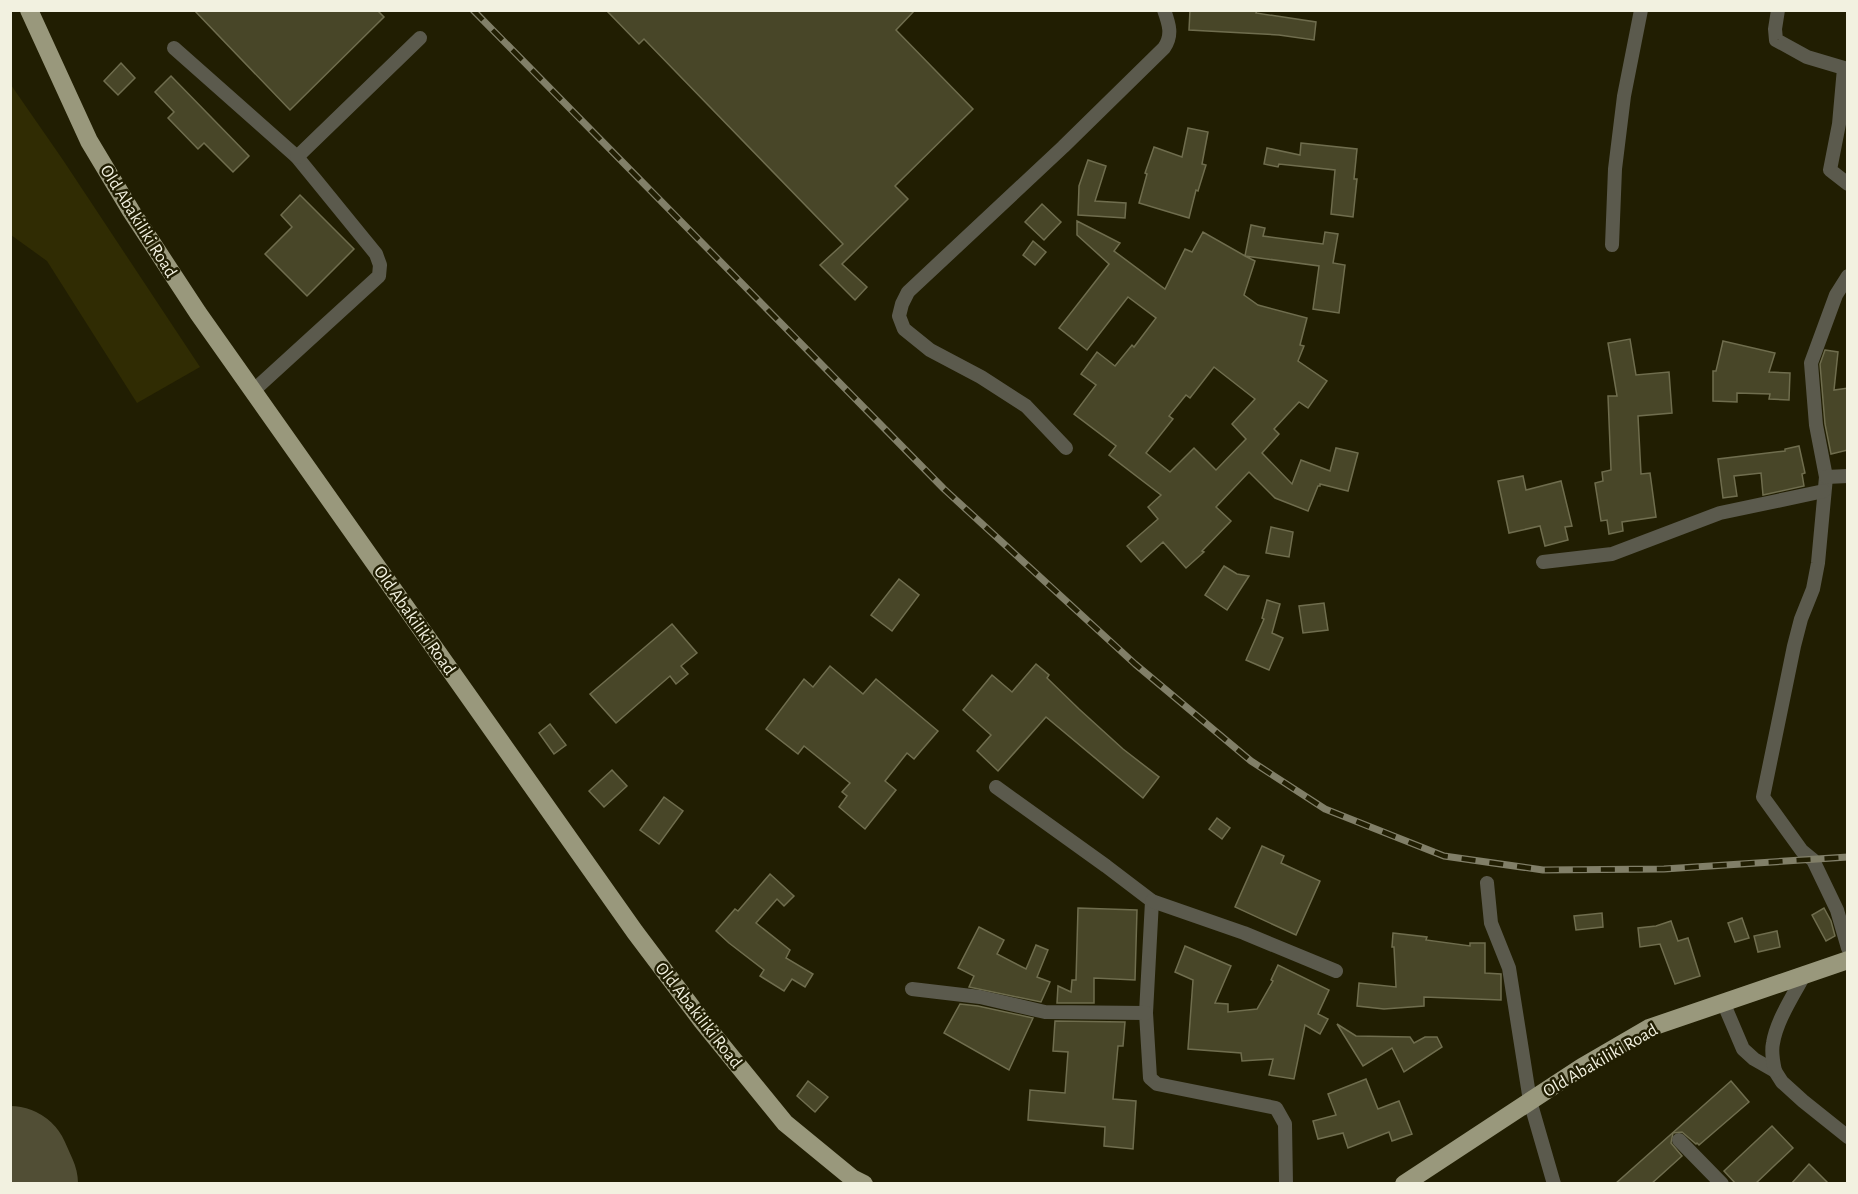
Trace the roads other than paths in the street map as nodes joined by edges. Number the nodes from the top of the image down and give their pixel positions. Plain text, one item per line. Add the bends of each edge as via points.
1 (29, 10) edge
2 (1164, 10) edge
3 (1641, 10) edge
4 (1778, 10) edge
5 (420, 38) dead end
6 (174, 48) dead end
7 (1846, 68) edge
8 (297, 157) junction
9 (1848, 184) edge
10 (1612, 245) dead end
11 (1848, 276) edge
12 (253, 391) junction
13 (1066, 448) dead end
14 (1848, 476) edge
15 (1825, 484) junction
16 (1543, 562) dead end
17 (996, 787) dead end
18 (1487, 883) dead end
19 (1152, 901) junction
20 (1848, 948) edge
21 (1848, 960) edge
22 (1336, 971) dead end
23 (1805, 973) junction
24 (912, 989) dead end
25 (1723, 1002) junction
26 (1146, 1013) junction
27 (1775, 1071) junction
28 (1530, 1101) junction
29 (1848, 1137) edge
30 (1679, 1140) dead end
31 (864, 1184) edge
32 (1286, 1184) edge
33 (1404, 1184) edge
34 (1554, 1184) edge
35 (1722, 1184) edge

1 - 12 main road, Old Abakiliki Road via 89,141 137,220
2 - 13 street via 1170,32 1164,48 909,292 899,316 904,330 930,350 1026,406
3 - 10 street via 1624,96 1615,169
4 - 7 street via 1776,40 1807,57
5 - 8 street
6 - 8 street
7 - 9 street via 1830,170
8 - 12 street via 376,254 379,276
11 - 15 street via 1836,295 1811,363
12 - 31 main road, Old Abakiliki Road via 702,1021 785,1123
14 - 15 street
15 - 16 street via 1720,513 1612,554
15 - 20 street via 1813,589 1794,646 1763,797 1802,851 1814,860 1837,910
17 - 19 street
18 - 28 street via 1491,922 1509,968
19 - 22 street
19 - 26 street
21 - 23 main road, Old Abakiliki Road
23 - 25 main road, Old Abakiliki Road
23 - 27 street via 1773,1042
24 - 26 street via 980,997 1045,1012
25 - 27 street via 1743,1049
25 - 28 main road, Old Abakiliki Road via 1649,1028
26 - 32 street via 1150,1078 1157,1084 1276,1108 1285,1124
27 - 29 street via 1803,1101
28 - 33 main road, Old Abakiliki Road
28 - 34 street
30 - 35 street

